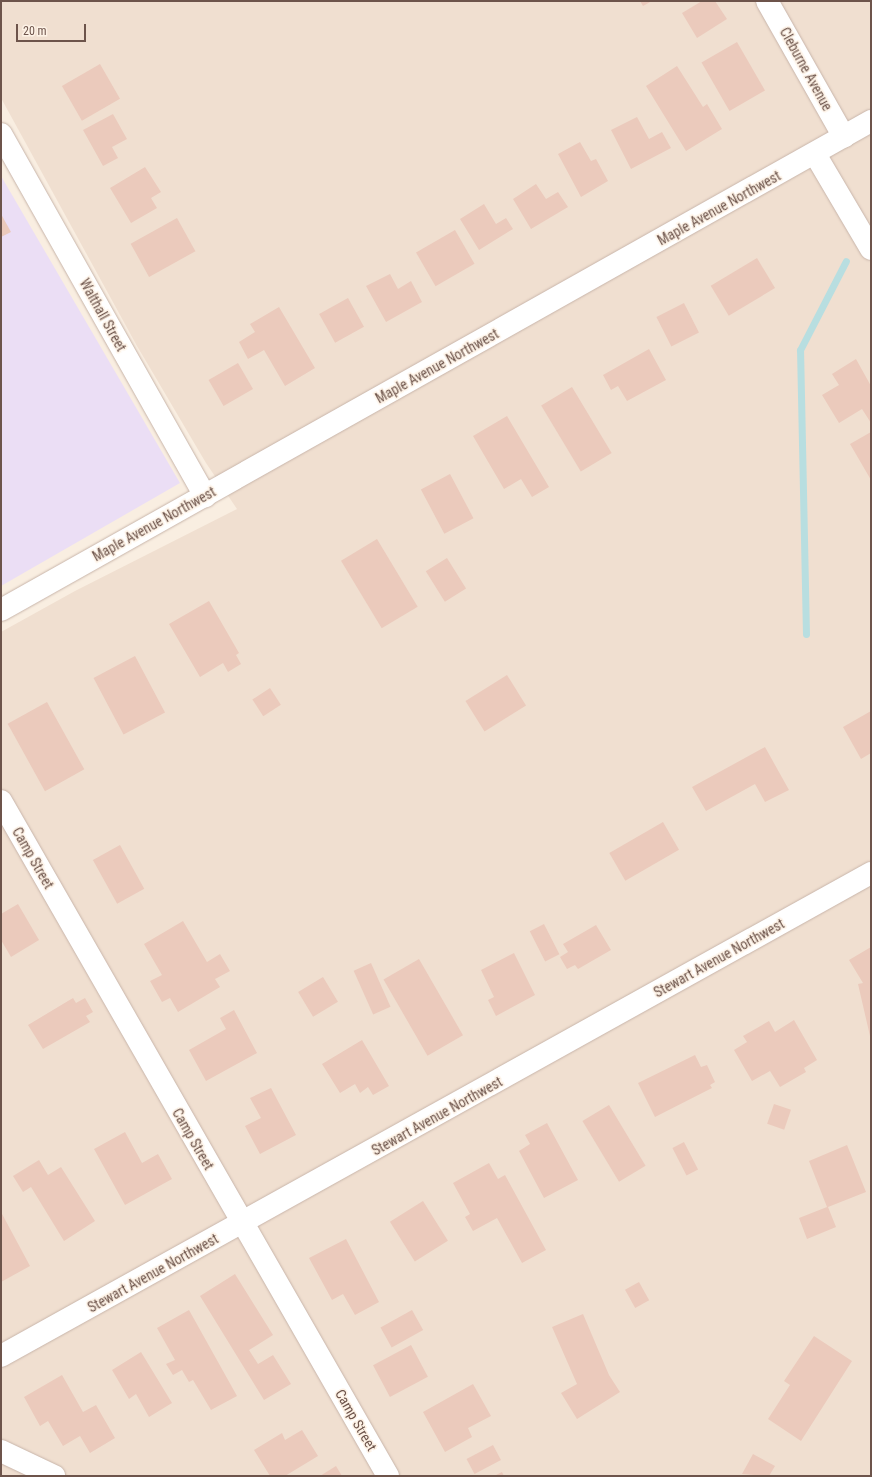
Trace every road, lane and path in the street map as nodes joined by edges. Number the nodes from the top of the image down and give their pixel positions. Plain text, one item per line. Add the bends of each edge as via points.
1 (767, 1) edge
2 (871, 121) edge
3 (1, 134) edge
4 (844, 137) junction
5 (815, 154) junction
6 (871, 249) edge
7 (205, 496) junction
8 (1, 610) edge
9 (1, 801) edge
10 (871, 873) edge
11 (242, 1224) junction
12 (1, 1356) edge
13 (1, 1451) edge
14 (54, 1476) edge
15 (388, 1476) edge

1 - 4 street, Cleburne Avenue
2 - 4 street, Maple Avenue Northwest
3 - 7 street, Walthall Street
4 - 5 street, Maple Avenue Northwest
5 - 6 street
5 - 7 street, Maple Avenue Northwest
7 - 8 street, Maple Avenue Northwest
9 - 11 street, Camp Street
10 - 11 street, Stewart Avenue Northwest
11 - 12 street, Stewart Avenue Northwest
11 - 15 street, Camp Street
13 - 14 street

